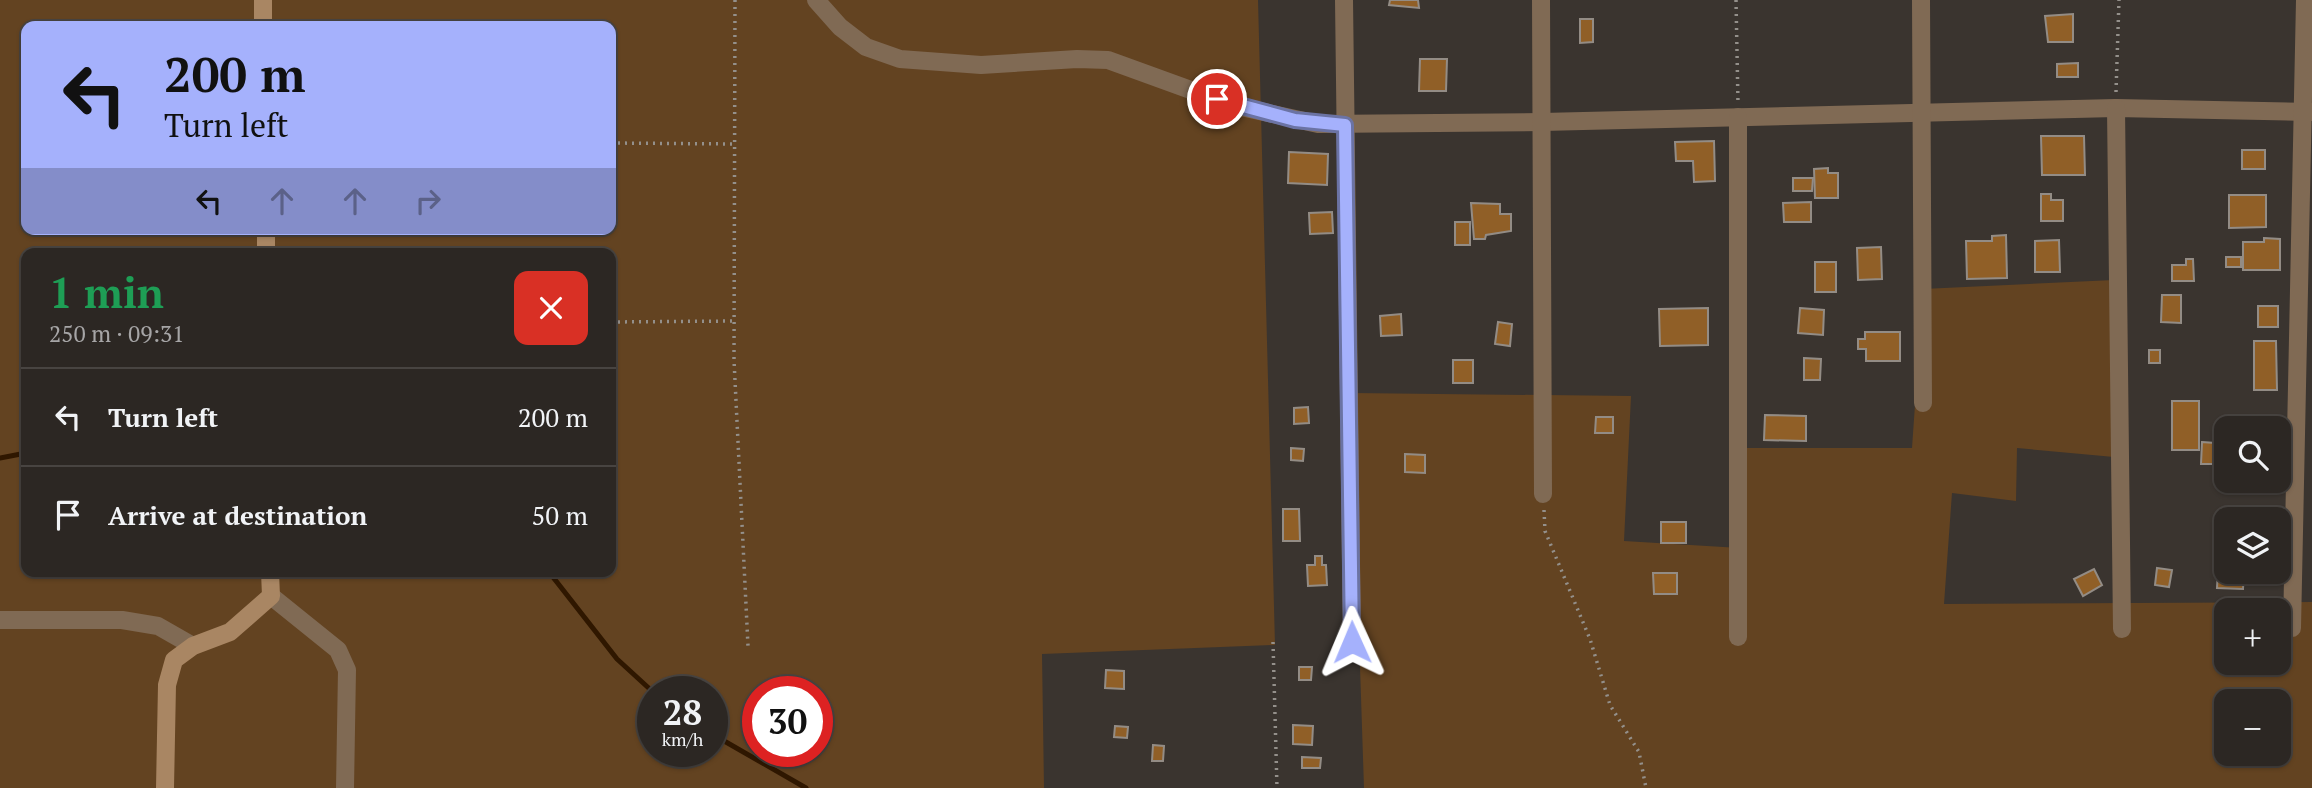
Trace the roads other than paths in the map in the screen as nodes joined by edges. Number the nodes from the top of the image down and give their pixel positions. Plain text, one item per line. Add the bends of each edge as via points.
1 (263, 0) edge
2 (816, 0) edge
3 (1344, 0) edge
4 (1541, 0) edge
5 (1921, 0) edge
6 (2305, 0) edge
7 (263, 21) edge
8 (2116, 108) junction
9 (2307, 112) edge
10 (1922, 114) junction
11 (1738, 117) junction
12 (1542, 122) junction
13 (1345, 125) junction
14 (1923, 403) dead end
15 (1544, 494) road end
16 (270, 577) edge
17 (271, 596) junction
18 (0, 620) edge
19 (2292, 628) dead end
20 (2122, 629) dead end
21 (1738, 637) dead end
22 (1352, 642) dead end
23 (193, 646) junction
24 (165, 788) edge
25 (345, 788) edge

1 - 7 street
2 - 13 street via 839,27 866,47 900,58 981,65 1108,60 1232,105 1295,120
3 - 13 street
4 - 12 street
5 - 10 street
6 - 9 street
8 - 9 street
8 - 10 street
8 - 20 street
9 - 19 street
10 - 11 street
10 - 14 street
11 - 12 street
11 - 21 street
12 - 13 street
12 - 15 street
13 - 22 street
16 - 17 street
17 - 23 street via 230,632
17 - 25 street via 338,650 347,670
18 - 23 street via 122,620 158,626
23 - 24 street via 174,660 167,685

